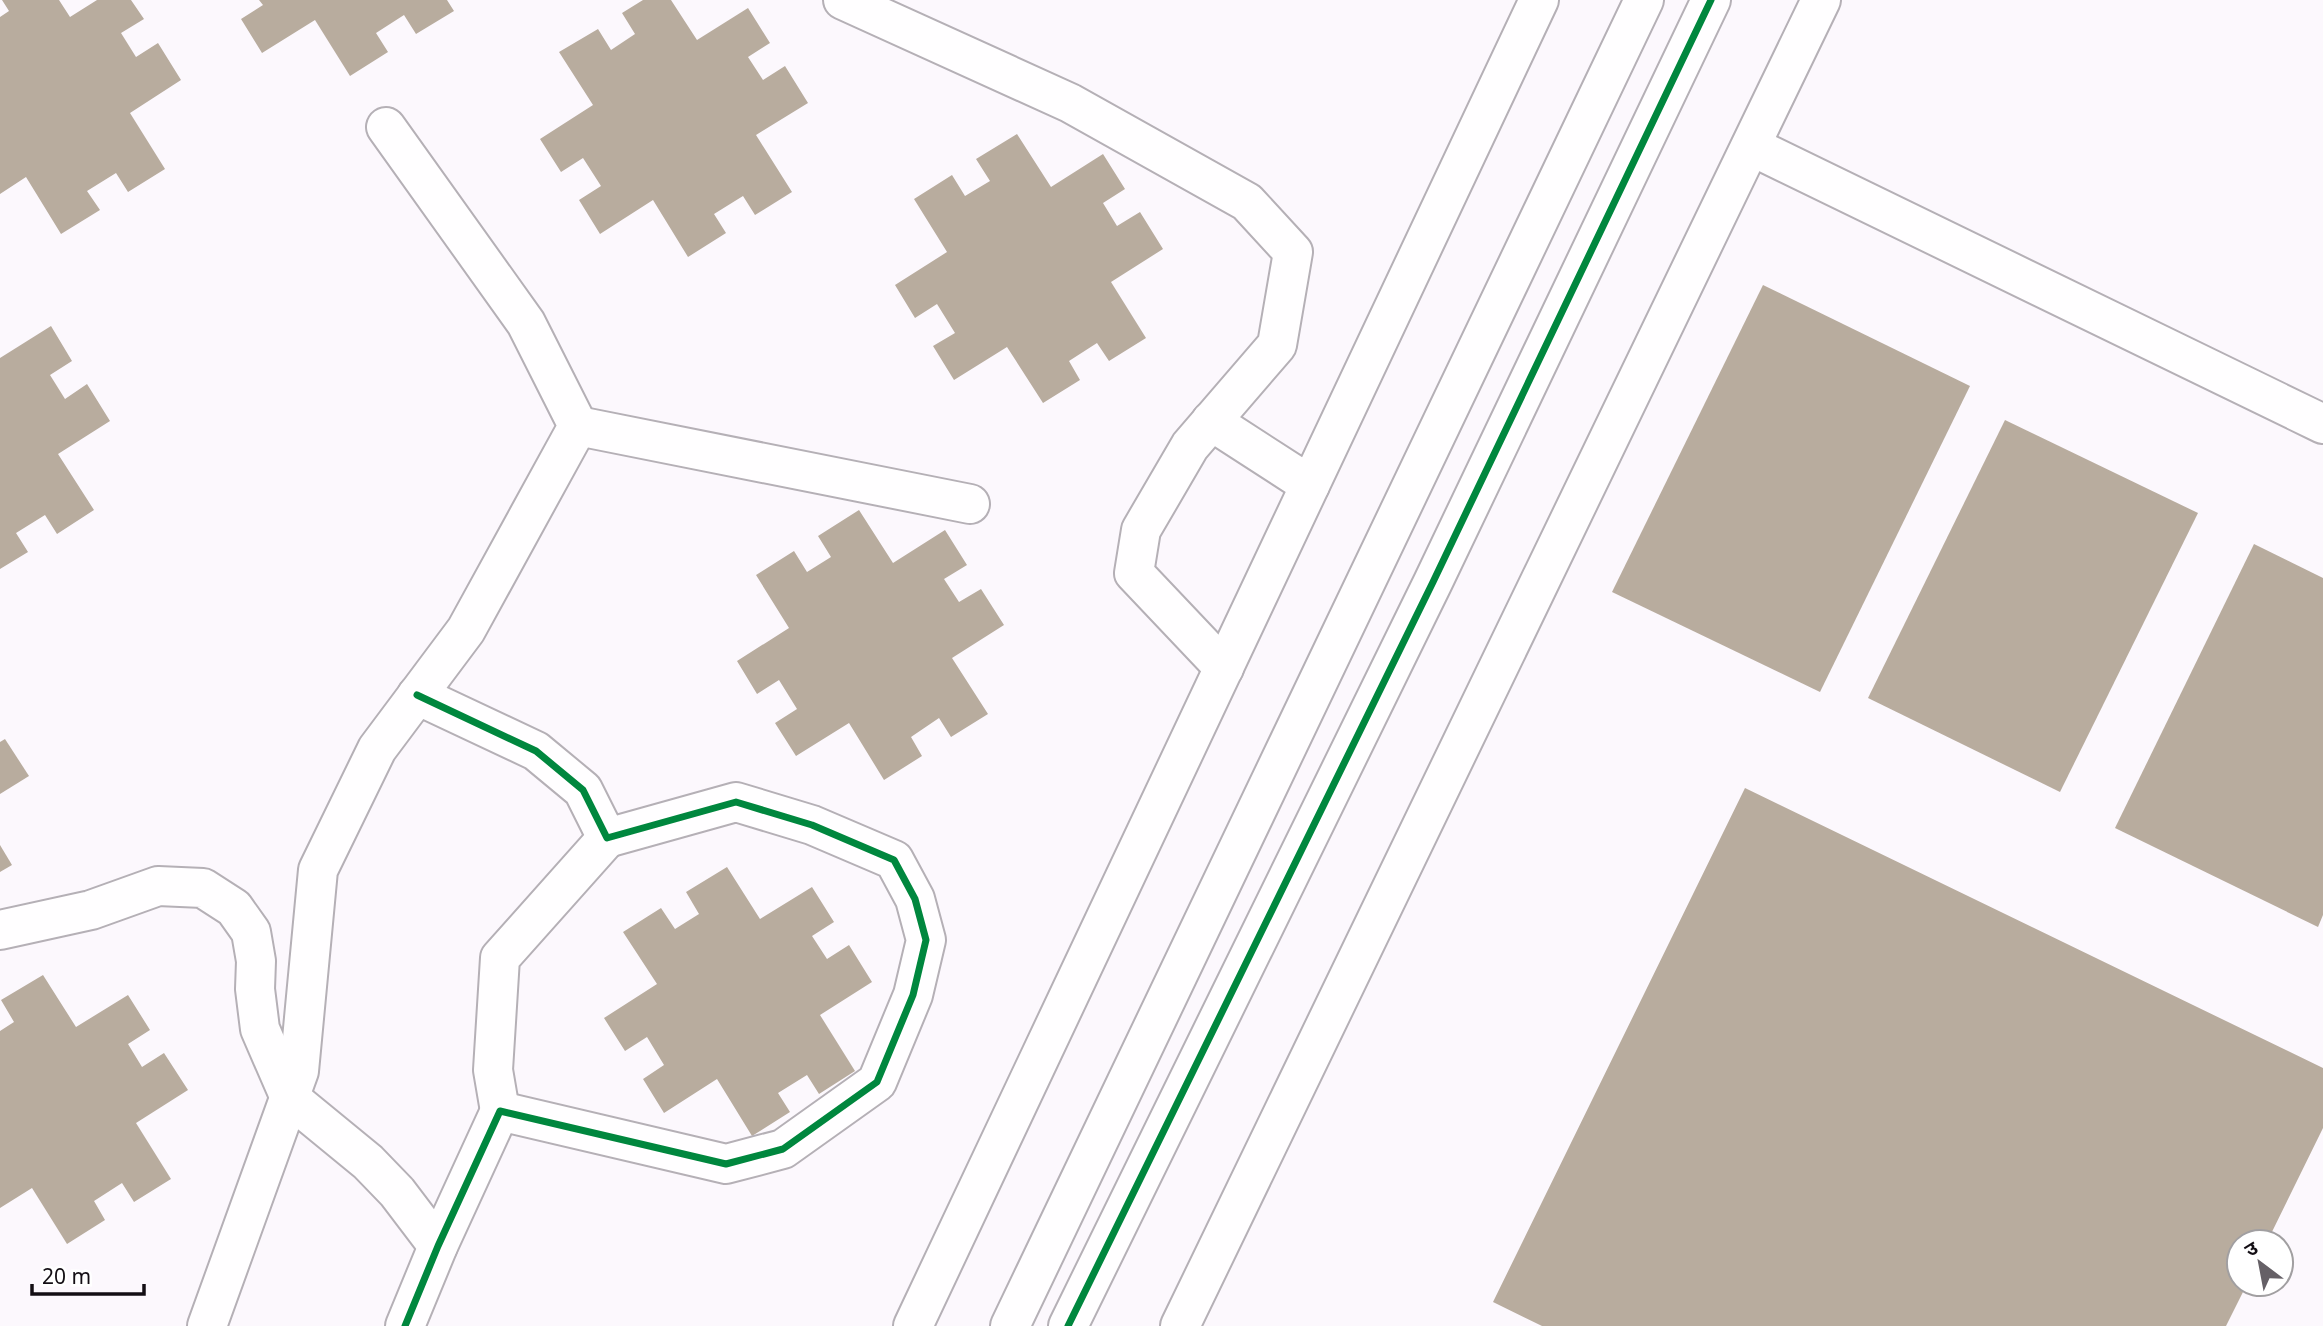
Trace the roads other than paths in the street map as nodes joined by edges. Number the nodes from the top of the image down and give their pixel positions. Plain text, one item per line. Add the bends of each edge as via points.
1 (843, 0) edge
2 (1539, 0) edge
3 (1644, 0) edge
4 (1711, 0) edge
5 (1821, 0) edge
6 (386, 127) dead end
7 (1751, 146) junction
8 (1211, 422) junction
9 (2323, 424) edge
10 (578, 426) junction
11 (1311, 485) junction
12 (970, 504) dead end
13 (1224, 668) junction
14 (417, 695) junction
15 (607, 838) junction
16 (0, 930) edge
17 (290, 1098) junction
18 (500, 1111) junction
19 (438, 1246) junction
20 (207, 1326) edge
21 (405, 1326) edge
22 (914, 1326) edge
23 (1010, 1326) edge
24 (1068, 1326) edge
25 (1180, 1326) edge

1 - 8 street via 1070,103 1247,202 1293,252 1277,345
2 - 11 street
3 - 23 street
4 - 24 street via 1433,582
5 - 7 street
6 - 10 street via 526,323
7 - 9 street
7 - 25 street
8 - 11 street
8 - 13 street via 1190,446 1142,530 1134,573
10 - 12 street
10 - 14 street via 466,630
11 - 13 street
13 - 22 street
14 - 15 street via 536,751 583,790
14 - 17 street via 377,749 318,870 299,1071
15 - 18 street via 500,958 493,1070
15 - 18 street via 736,802 812,825 894,860 915,899 926,940 913,995 877,1082 783,1149 726,1164
16 - 17 street via 92,910 158,886 203,888 234,908 250,932 260,1029
17 - 19 street via 368,1162
17 - 20 street
18 - 19 street
19 - 21 street

